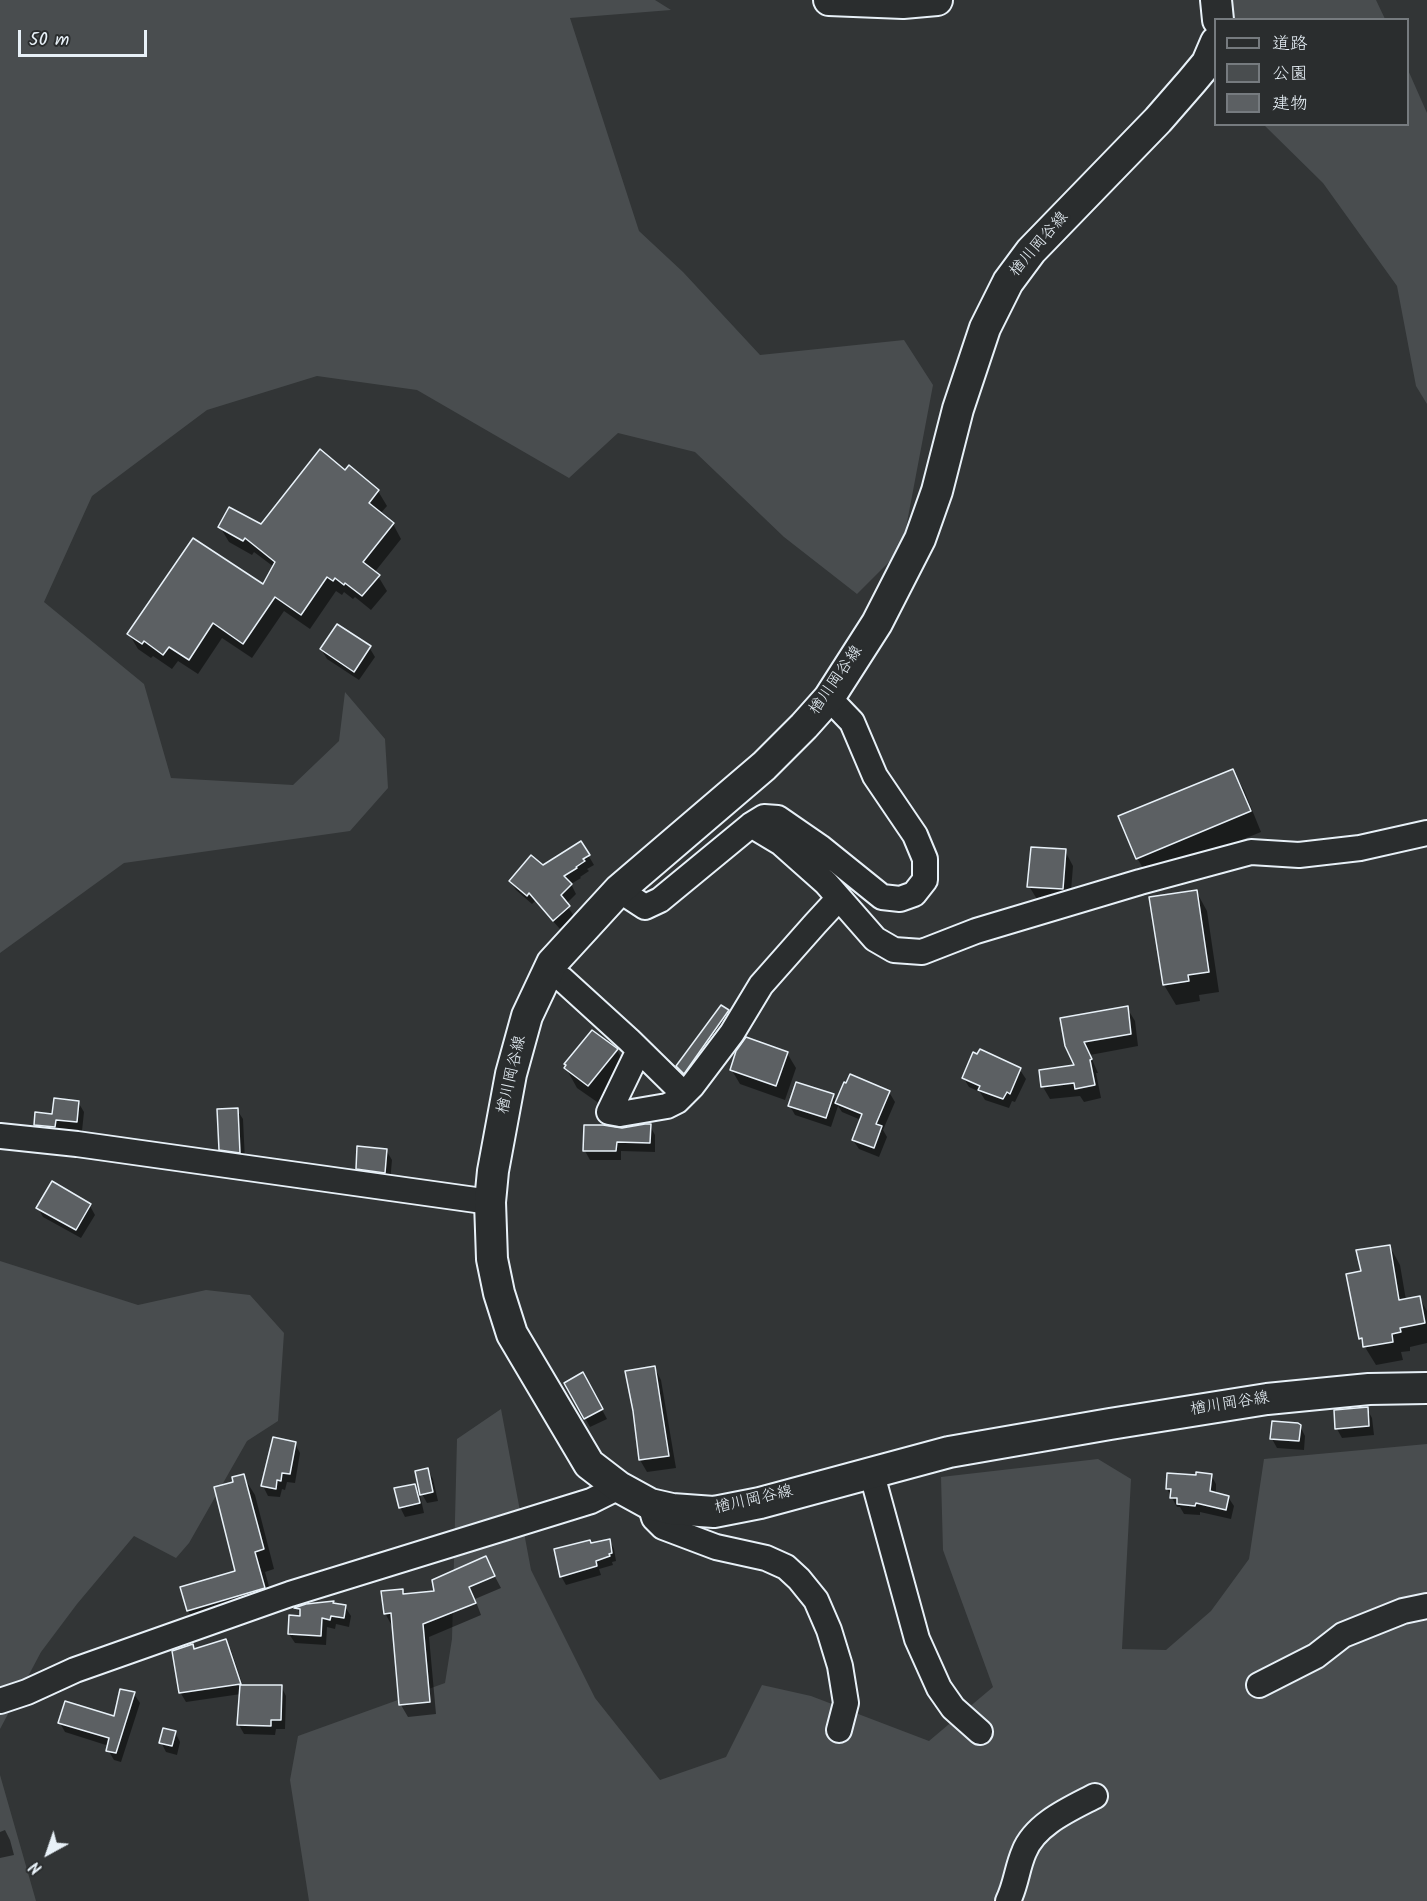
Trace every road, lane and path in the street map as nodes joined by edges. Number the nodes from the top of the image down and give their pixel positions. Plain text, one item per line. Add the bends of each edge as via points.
1 (829, 0) edge
2 (937, 0) edge
3 (1216, 0) edge
4 (1218, 18) edge
5 (1214, 45) edge
6 (829, 698) junction
7 (751, 825) junction
8 (1427, 833) edge
9 (619, 890) junction
10 (839, 898) junction
11 (562, 979) dead end
12 (639, 1050) junction
13 (684, 1094) junction
14 (0, 1136) edge
15 (490, 1202) junction
16 (1427, 1388) edge
17 (871, 1472) junction
18 (619, 1487) junction
19 (650, 1504) junction
20 (1427, 1606) edge
21 (1259, 1685) dead end
22 (0, 1701) edge
23 (839, 1730) dead end
24 (980, 1732) dead end
25 (1095, 1796) dead end
26 (1008, 1901) edge

1 - 2 main road
3 - 4 main road
5 - 6 main road, 楢川岡谷線 via 1207,63 1192,81 1031,252 1008,282 985,328 920,539 877,622
6 - 7 street via 852,722 875,776 915,835 925,859 926,880 914,894 900,899 882,897 778,818 764,817
6 - 9 main road, 楢川岡谷線 via 764,766
7 - 9 street via 660,900 645,907
7 - 10 street via 781,843
8 - 10 street via 1360,848 1299,855 1251,852 976,931 922,952 894,950 875,939
9 - 15 main road, 楢川岡谷線 via 552,963 527,1016 511,1074
10 - 13 street via 761,985 732,1034
11 - 12 street
12 - 13 street
12 - 13 street via 609,1112 620,1114 667,1106
14 - 15 street
15 - 18 main road, 楢川岡谷線 via 492,1259 512,1334 589,1464
16 - 17 main road, 楢川岡谷線 via 1267,1399 949,1452
17 - 19 main road, 楢川岡谷線 via 714,1512
17 - 24 street via 917,1639 939,1688 953,1708
18 - 19 main road, 楢川岡谷線
18 - 22 street via 591,1501 290,1594 75,1670
19 - 23 street via 654,1518 663,1527 716,1547 766,1558 800,1579 816,1600 840,1666 846,1703
20 - 21 street via 1403,1611 1343,1635 1316,1656
25 - 26 street via 1067,1810 1032,1838 1024,1850

